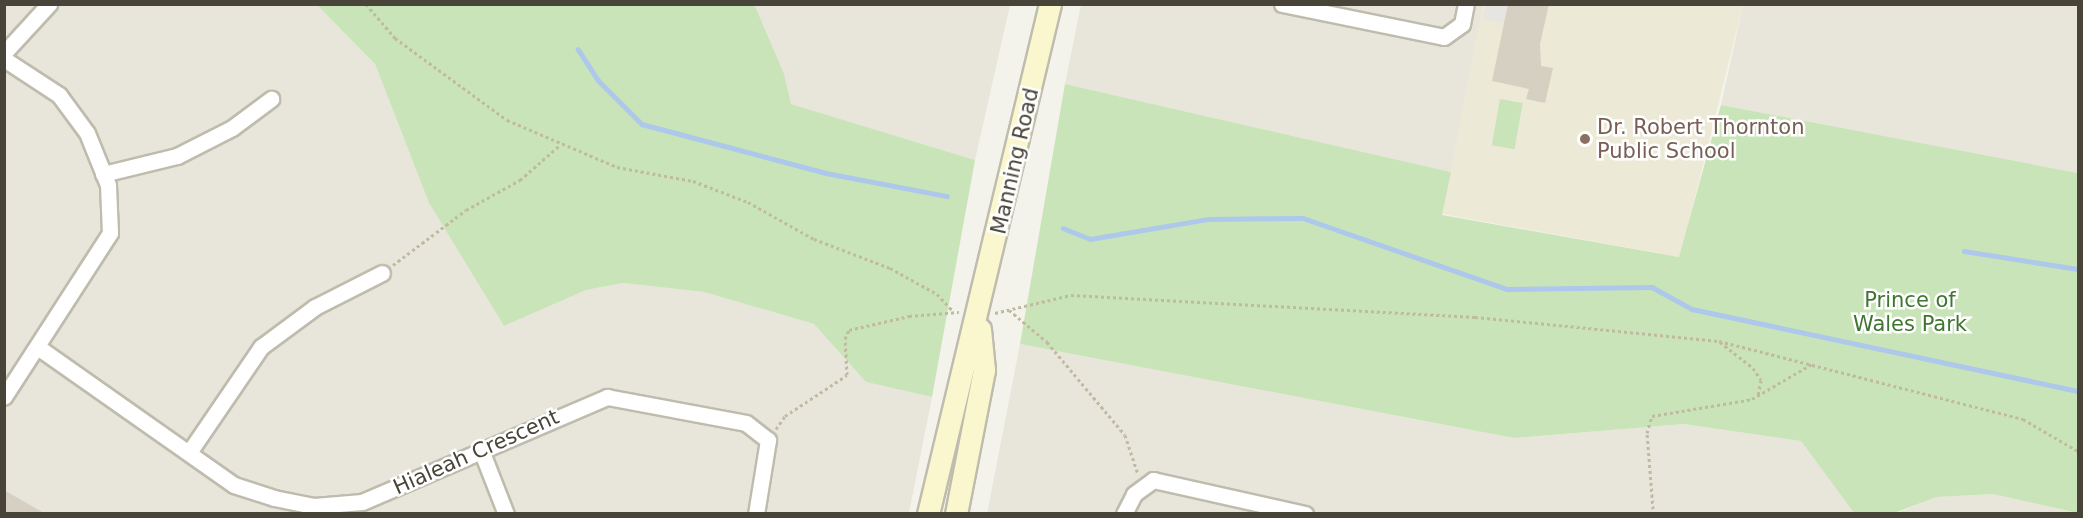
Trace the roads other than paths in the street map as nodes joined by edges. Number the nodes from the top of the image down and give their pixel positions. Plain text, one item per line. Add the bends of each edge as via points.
1 (49, 4) edge
2 (1050, 4) edge
3 (1282, 4) edge
4 (1466, 4) edge
5 (4, 52) edge
6 (4, 59) edge
7 (271, 99) dead end
8 (103, 174) junction
9 (382, 273) road end
10 (979, 317) junction
11 (39, 348) junction
12 (4, 397) edge
13 (481, 450) junction
14 (190, 451) junction
15 (506, 513) edge
16 (756, 513) edge
17 (928, 513) edge
18 (956, 513) edge
19 (1124, 513) edge
20 (1305, 513) edge

1 - 5 street
2 - 10 main road, Manning Road
3 - 4 street via 1444,37 1462,24
6 - 8 street via 59,95 87,133
7 - 8 street via 232,128 177,156
8 - 11 street via 110,233
9 - 14 street via 315,307 261,347
10 - 17 main road, Manning Road
10 - 18 main road, Manning Road via 984,370
11 - 12 street
11 - 14 street, Hialeah Crescent
13 - 14 street, Hialeah Crescent via 362,502 314,506 234,485
13 - 15 street
13 - 16 street, Hialeah Crescent via 607,397 746,423 768,440
19 - 20 street via 1153,480

